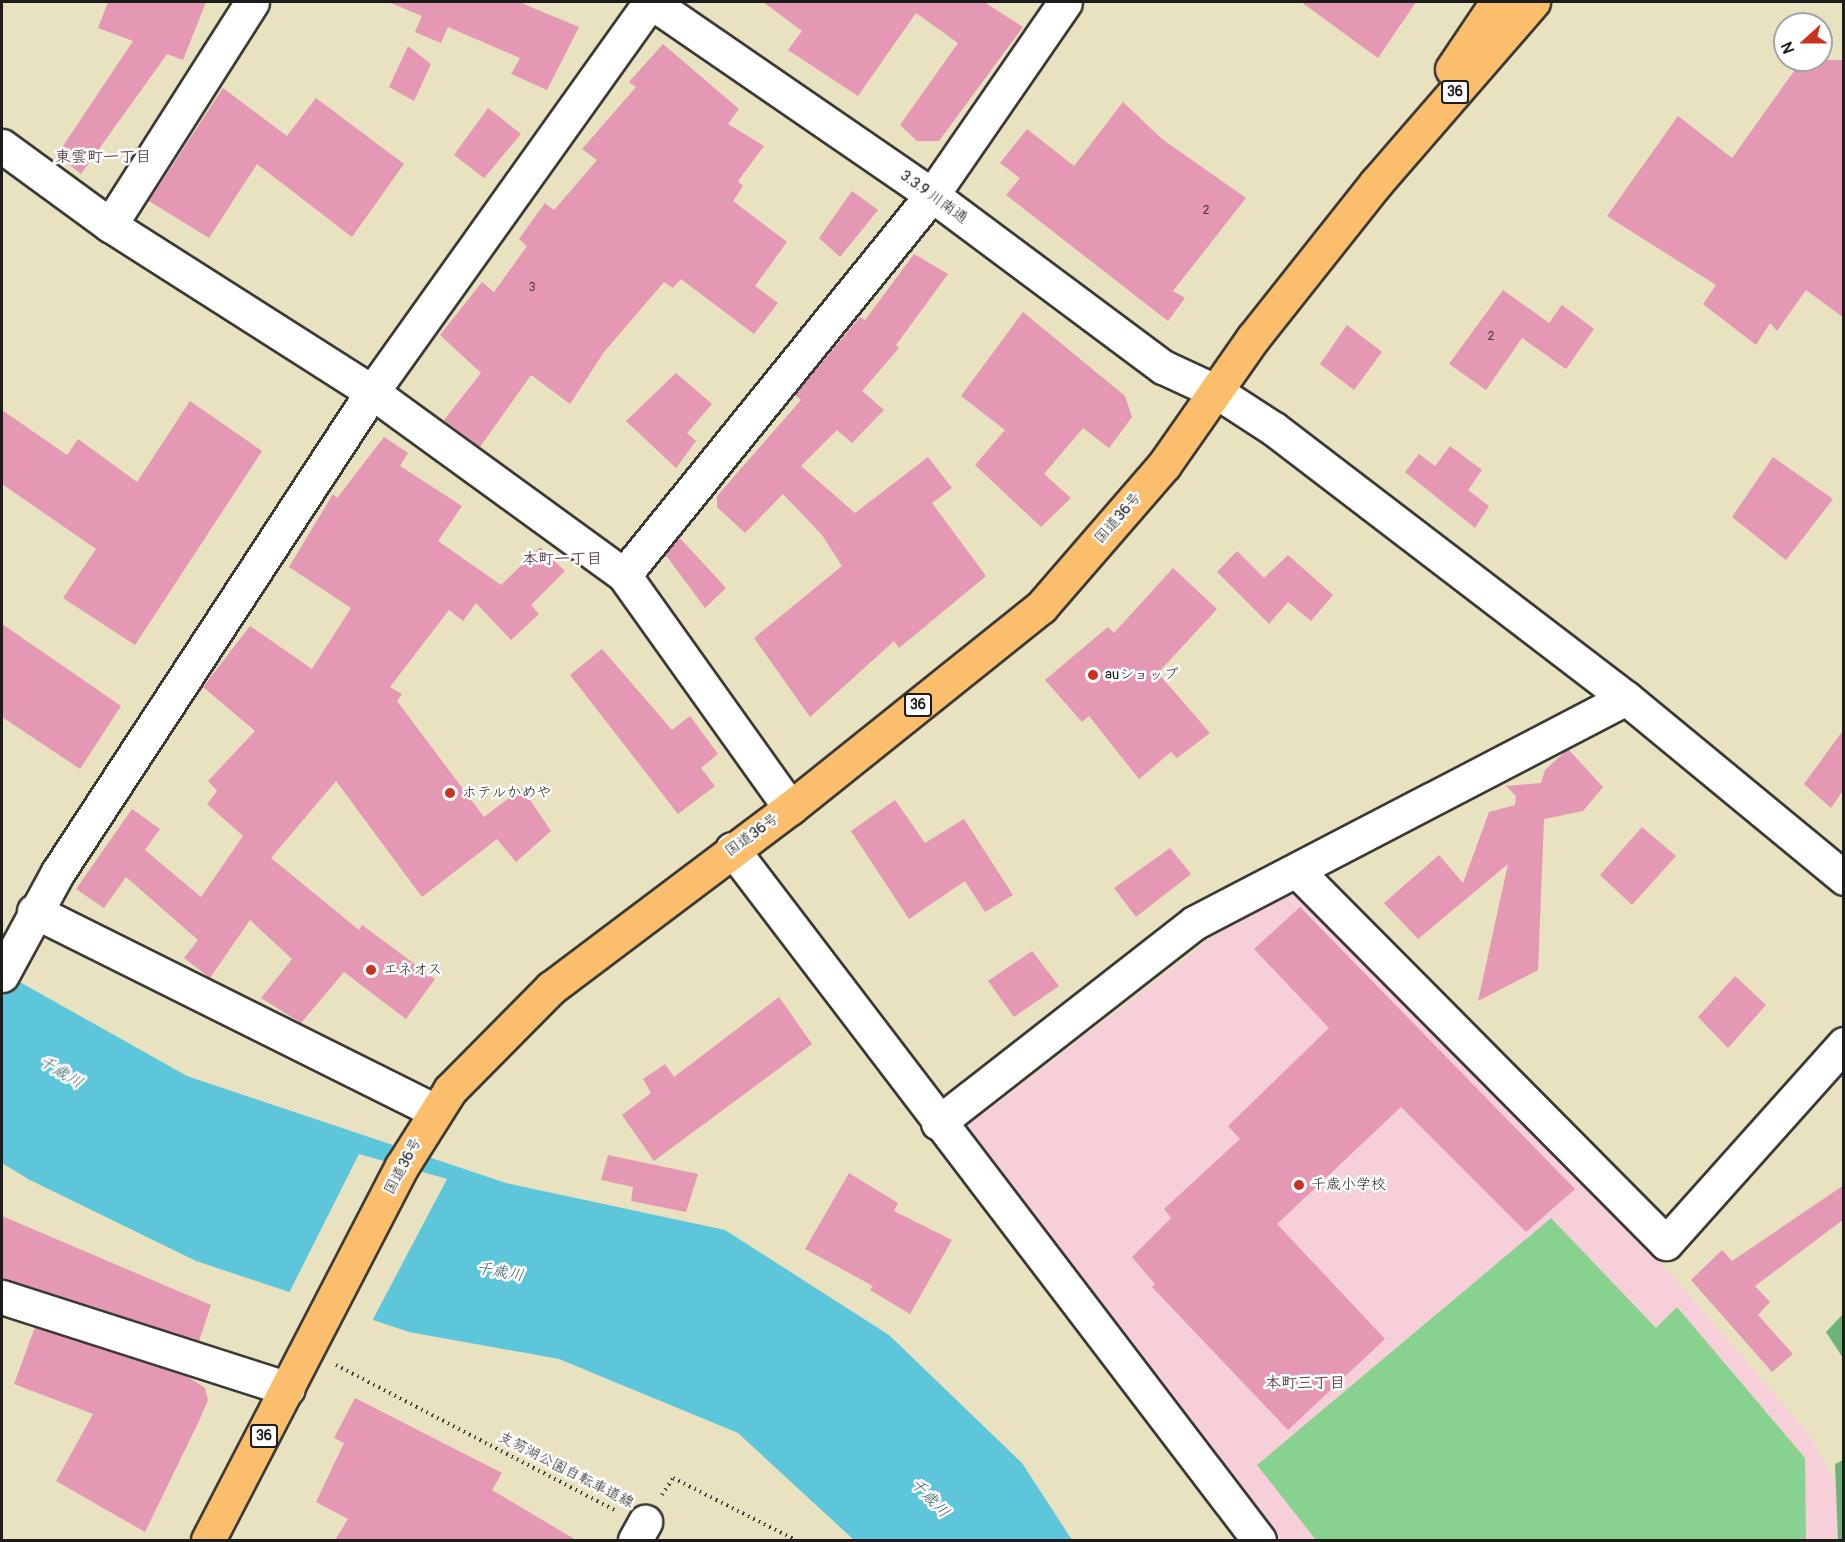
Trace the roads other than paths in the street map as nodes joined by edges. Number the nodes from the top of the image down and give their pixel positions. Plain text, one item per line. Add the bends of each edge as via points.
1 (252, 2) edge
2 (650, 2) edge
3 (1065, 2) edge
4 (1497, 2) edge
5 (1533, 2) edge
6 (2, 146) edge
7 (1376, 183) junction
8 (932, 195) junction
9 (110, 225) junction
10 (372, 392) junction
11 (1216, 392) junction
12 (624, 575) junction
13 (1626, 698) junction
14 (790, 808) junction
15 (732, 849) junction
16 (1299, 873) junction
17 (1844, 878) edge
18 (34, 911) junction
19 (4, 970) edge
20 (1844, 1044) edge
21 (434, 1110) junction
22 (938, 1124) junction
23 (2, 1297) edge
24 (288, 1389) junction
25 (208, 1540) edge
26 (1260, 1540) edge

1 - 9 street
2 - 8 street, 3.3.9 川南通
2 - 10 street
3 - 8 street
4 - 7 highway, 国道36号 / 36
5 - 7 highway, 国道36号 / 36
6 - 9 street
7 - 11 highway, 国道36号 / 36
8 - 11 street, 3.3.9 川南通 via 1163,367
8 - 12 street
9 - 10 street
10 - 12 street
10 - 18 street
11 - 13 street, 3.3.9 川南通 via 1274,429
11 - 14 highway, 国道36号 / 36 via 1164,465 1041,607
12 - 14 street
13 - 16 street
13 - 17 street, 3.3.9 川南通
14 - 15 highway, 国道36号 / 36
15 - 21 highway, 国道36号 / 36 via 550,988
15 - 22 street
16 - 20 street via 1666,1243
16 - 22 street via 1194,923
18 - 19 street
18 - 21 street
21 - 24 highway, 国道36号 / 36
22 - 26 street
23 - 24 street
24 - 25 highway, 国道36号 / 36

